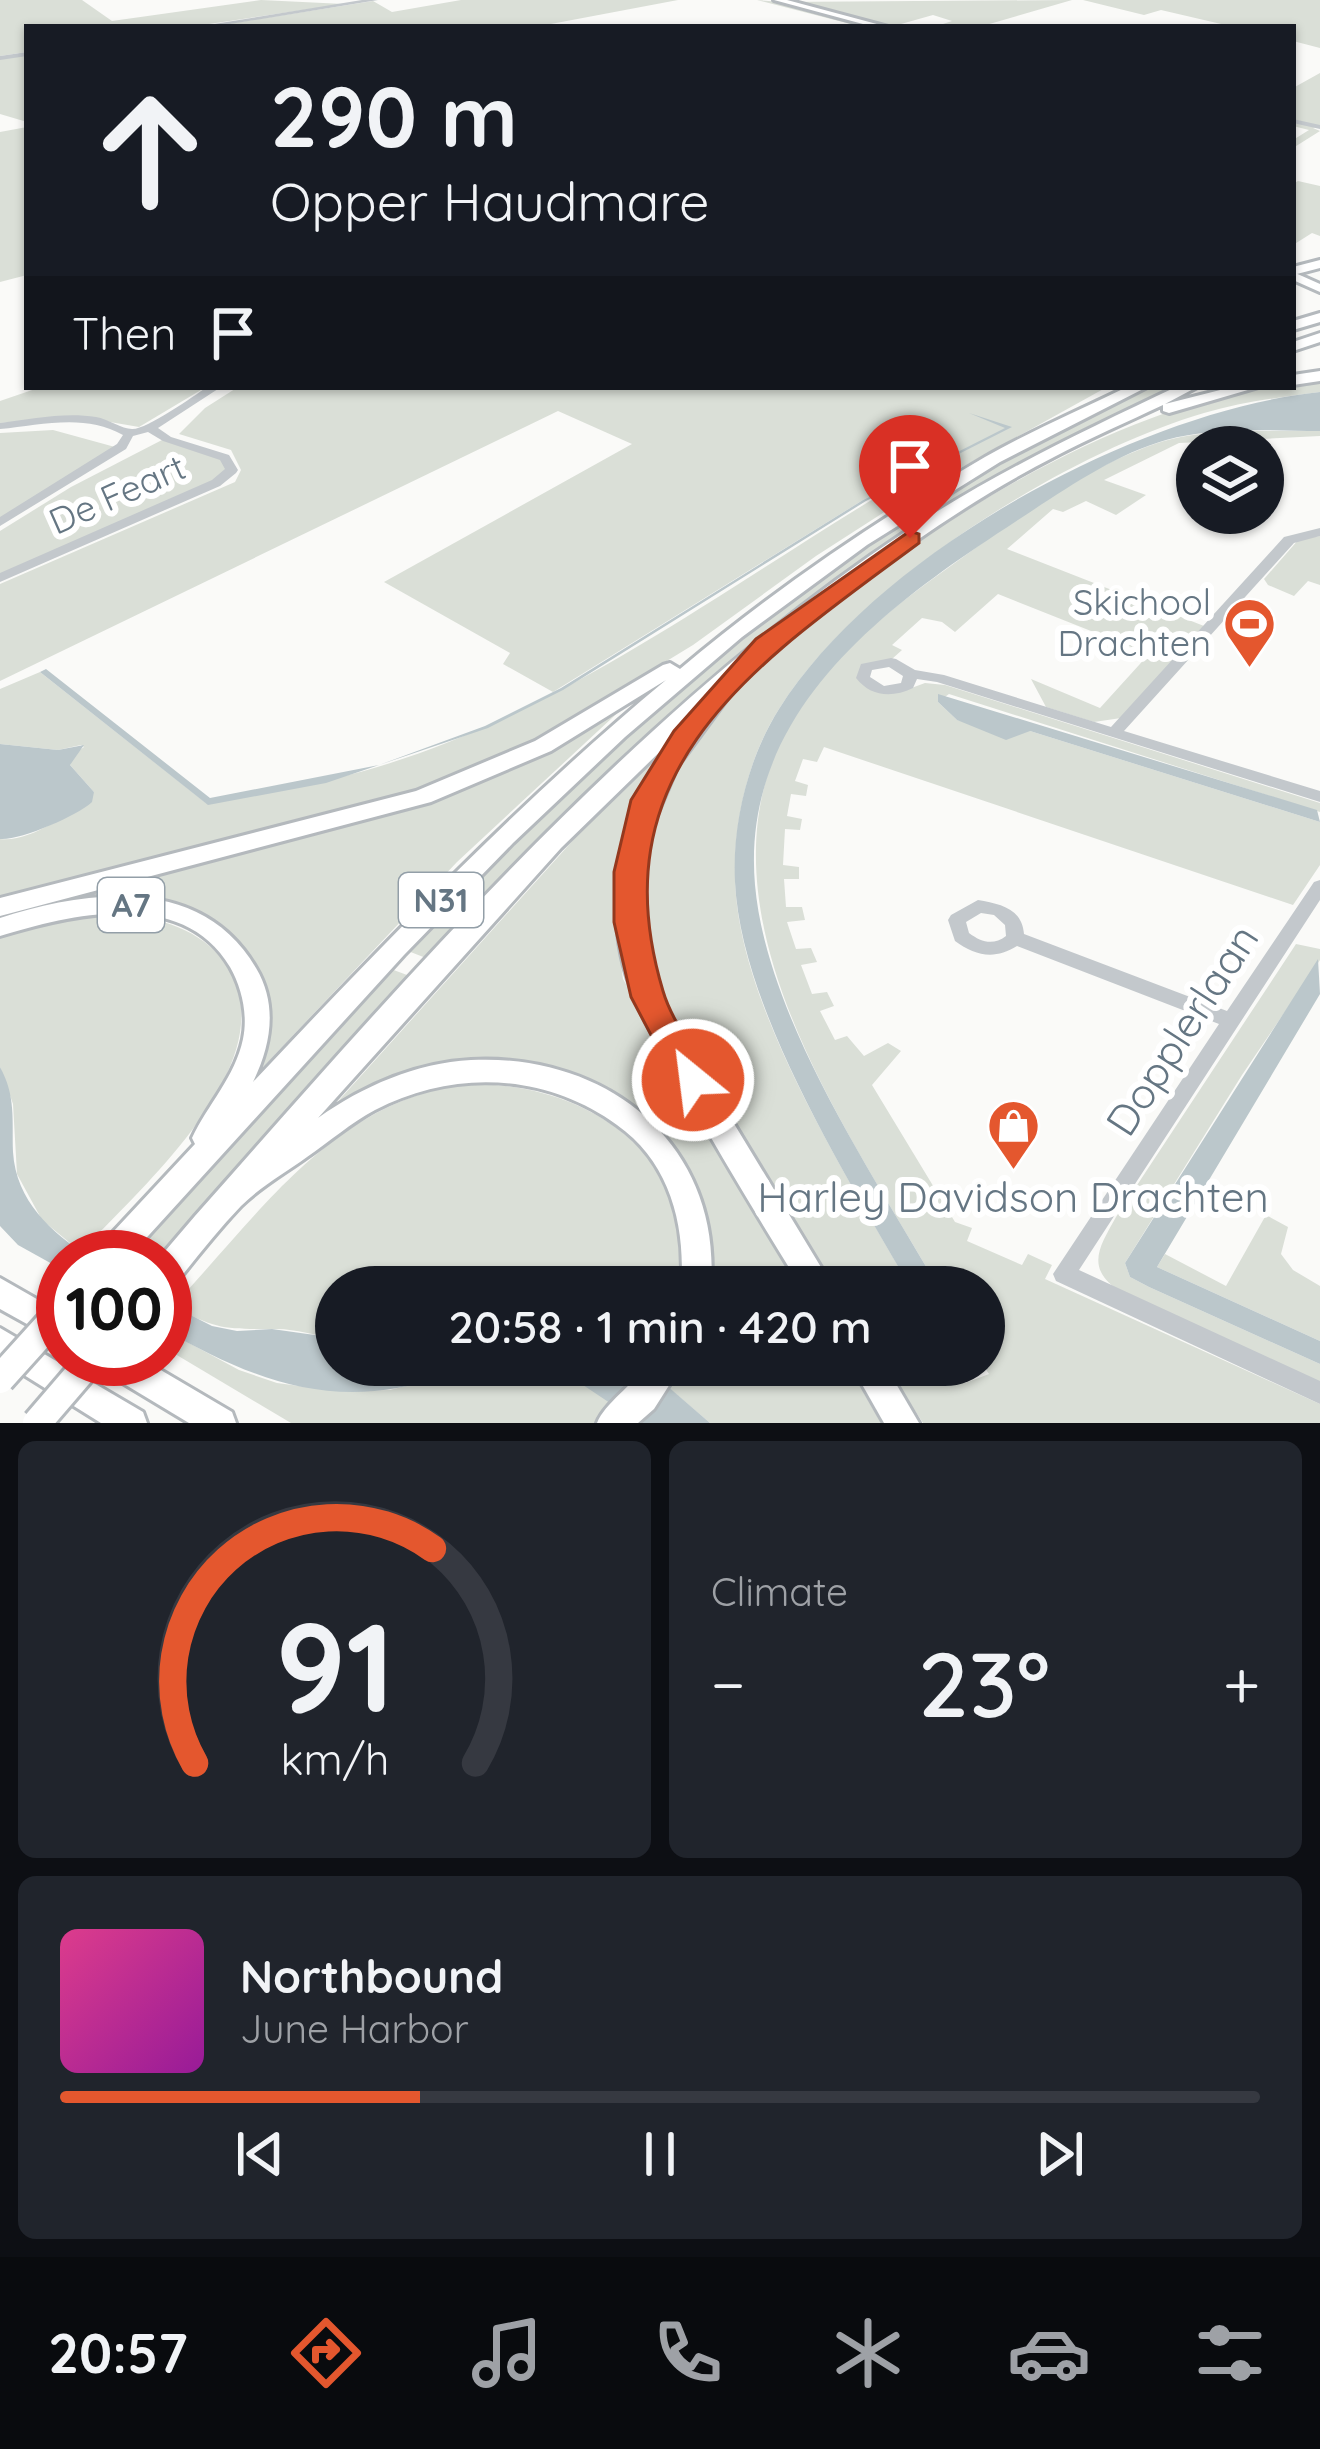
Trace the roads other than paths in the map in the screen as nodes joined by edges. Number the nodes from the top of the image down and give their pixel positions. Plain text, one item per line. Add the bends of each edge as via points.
1 (375, 0) edge
2 (778, 0) edge
3 (219, 24) edge
4 (872, 24) edge
5 (210, 390) edge
6 (1107, 390) edge
7 (1131, 390) edge
8 (1183, 390) edge
9 (1238, 390) edge
10 (1085, 408) junction
11 (1122, 422) junction
12 (0, 426) edge
13 (150, 428) junction
14 (128, 434) junction
15 (0, 522) edge
16 (1320, 532) edge
17 (0, 578) edge
18 (723, 639) junction
19 (765, 645) junction
20 (911, 674) dead end
21 (1113, 734) junction
22 (1320, 797) edge
23 (1320, 886) edge
24 (0, 907) edge
25 (0, 927) edge
26 (1015, 938) dead end
27 (1232, 1021) junction
28 (179, 1181) junction
29 (235, 1193) junction
30 (134, 1230) edge
31 (192, 1242) edge
32 (698, 1266) edge
33 (805, 1266) edge
34 (0, 1292) edge
35 (36, 1314) edge
36 (36, 1339) edge
37 (0, 1343) edge
38 (0, 1379) edge
39 (69, 1386) edge
40 (158, 1386) edge
41 (651, 1386) edge
42 (880, 1386) edge
43 (1320, 1393) edge
44 (618, 1420) edge
45 (37, 1423) edge
46 (131, 1423) edge
47 (220, 1423) edge
48 (903, 1423) edge

1 - 3 street
2 - 4 main road
5 - 13 street
6 - 10 highway
7 - 10 highway
8 - 11 highway
9 - 11 highway
10 - 18 highway, N31 via 866,535
11 - 19 highway, N31 via 1070,443 883,556
12 - 14 street, De Feart via 85,420
13 - 14 street
13 - 17 street, De Feart via 225,458 232,470
14 - 15 street via 122,446
16 - 21 street via 1289,540
18 - 24 highway, N31 via 543,746 465,782
18 - 28 highway, N31 via 497,841
19 - 29 highway, N31 via 598,794
19 - 33 highway via 683,737 646,800 629,872 630,922 647,997
20 - 21 street
21 - 22 street
23 - 27 street, Dopplerlaan
25 - 28 highway, A7 via 84,905 153,908 205,926 244,965 259,1016 250,1060
26 - 27 street
27 - 43 street, Dopplerlaan via 1064,1274
28 - 30 highway, N31
29 - 31 highway, N31
29 - 32 highway, N31 via 392,1090 477,1070 539,1076 595,1094 648,1133 675,1168
34 - 35 highway
36 - 38 highway, bridge
37 - 46 highway
39 - 45 highway, bridge
40 - 47 highway
41 - 44 highway
42 - 48 highway

